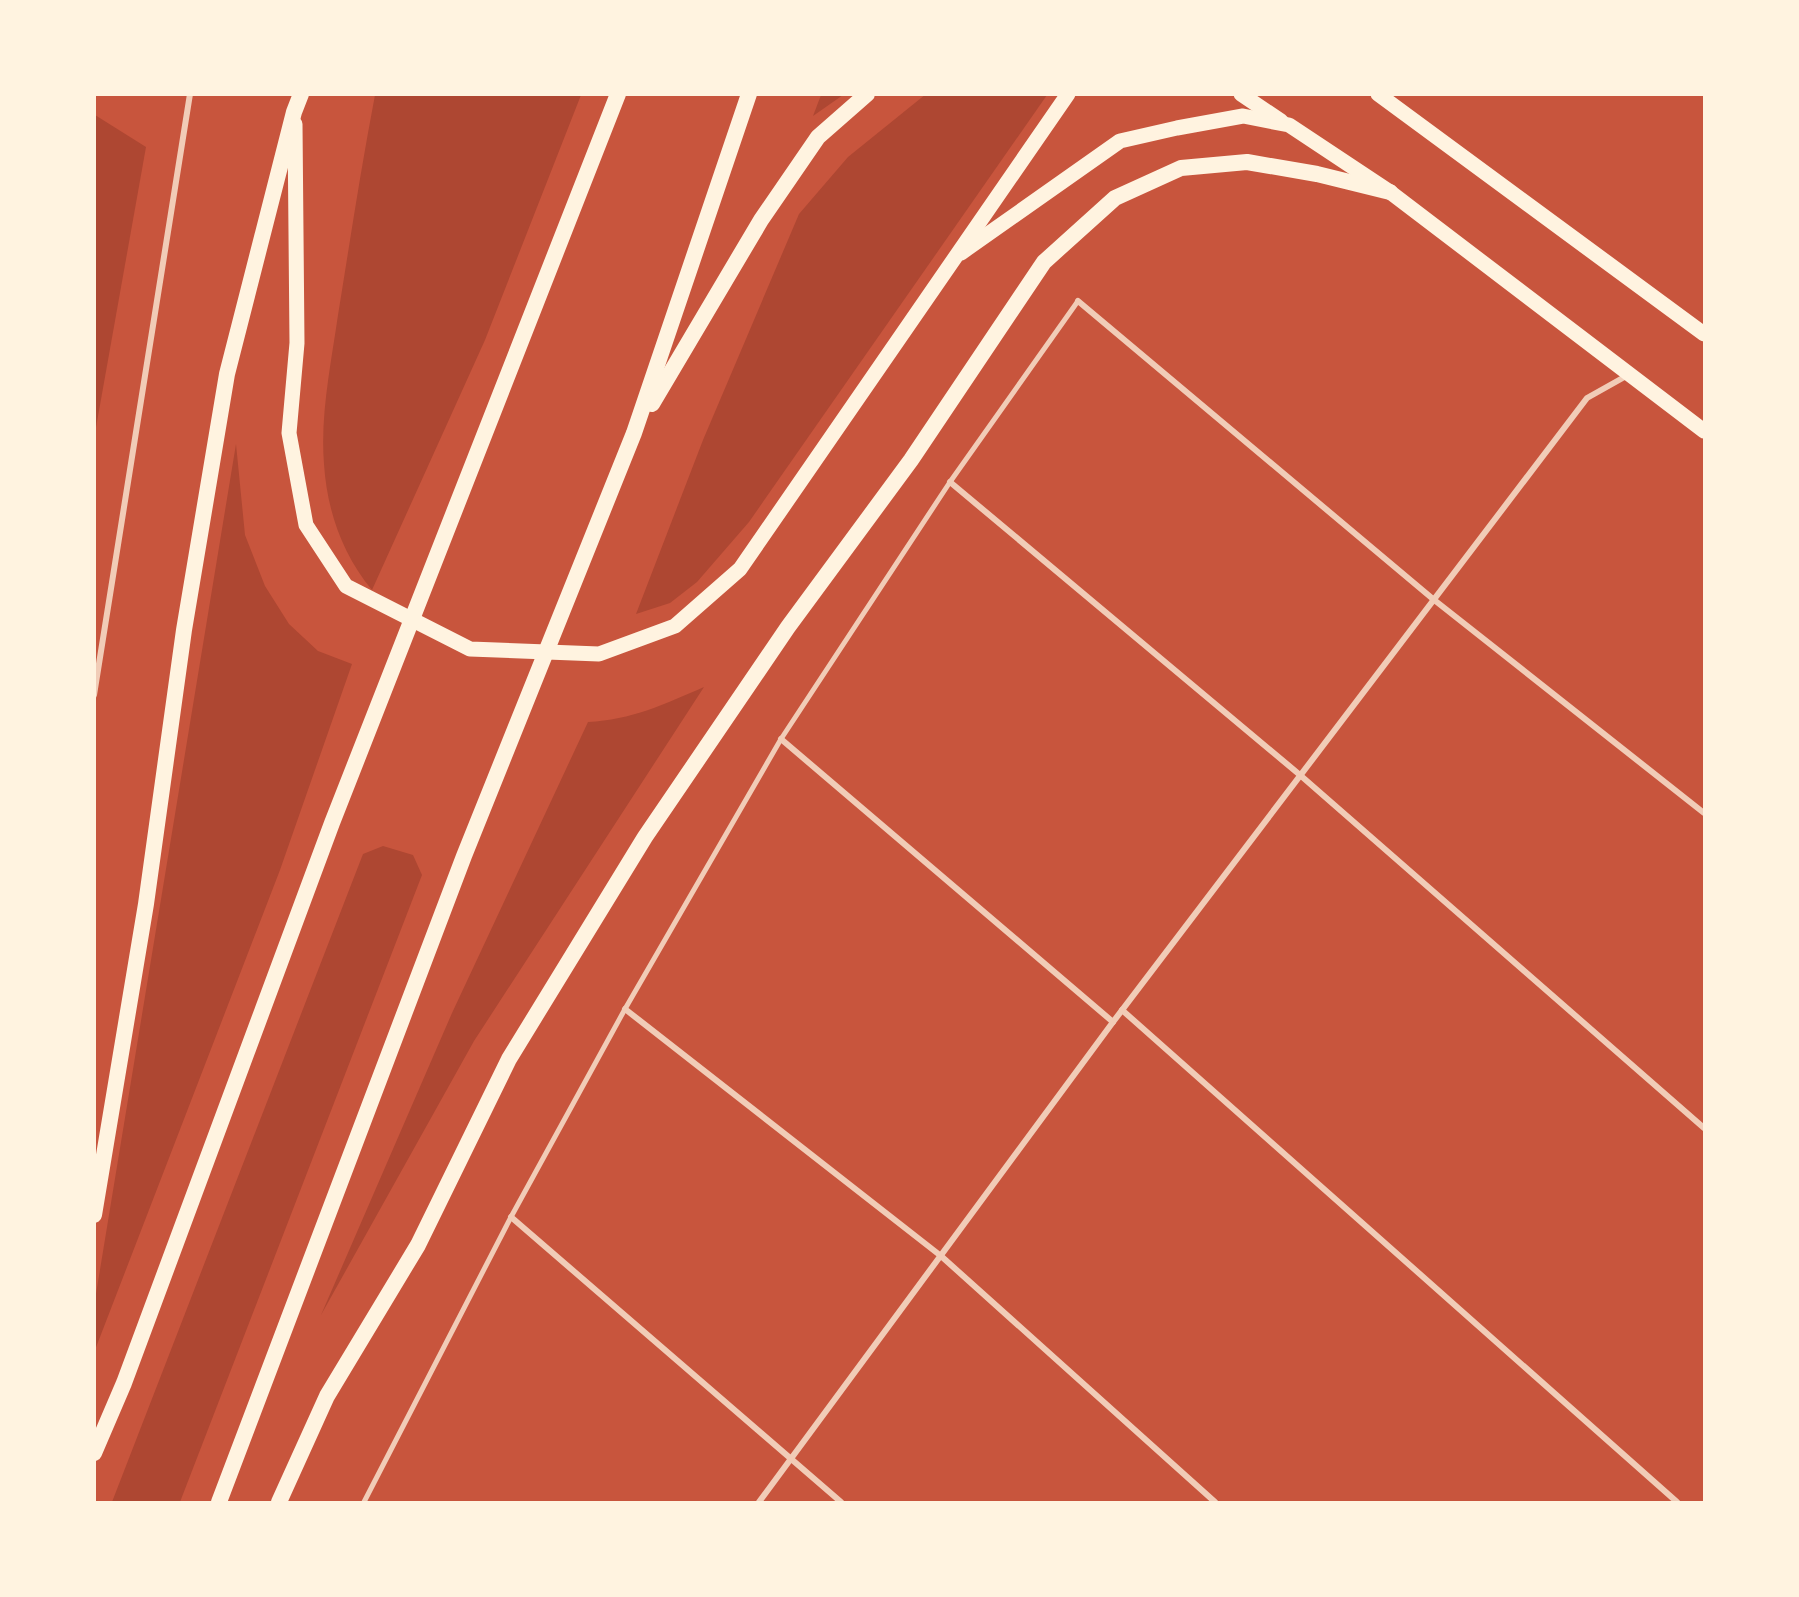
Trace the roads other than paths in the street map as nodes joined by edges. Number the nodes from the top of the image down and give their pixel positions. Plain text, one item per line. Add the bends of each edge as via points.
1 (190, 94) edge
2 (300, 94) edge
3 (618, 94) edge
4 (748, 94) edge
5 (867, 94) edge
6 (1068, 94) edge
7 (1241, 94) edge
8 (1378, 94) edge
9 (294, 112) junction
10 (1289, 125) junction
11 (1390, 192) junction
12 (951, 260) junction
13 (1078, 301) joint
14 (1704, 334) edge
15 (1629, 374) junction
16 (1704, 431) edge
17 (634, 433) junction
18 (950, 482) junction
19 (1433, 599) junction
20 (94, 695) edge
21 (781, 739) junction
22 (1300, 775) junction
23 (1704, 813) edge
24 (624, 1009) junction
25 (1122, 1010) junction
26 (1113, 1022) junction
27 (1704, 1128) edge
28 (94, 1215) edge
29 (510, 1217) junction
30 (941, 1256) junction
31 (94, 1453) edge
32 (792, 1458) junction
33 (219, 1503) edge
34 (279, 1503) edge
35 (364, 1503) edge
36 (759, 1503) edge
37 (841, 1503) edge
38 (1215, 1503) edge
39 (1677, 1503) edge

1 - 20 street
2 - 9 highway
3 - 31 highway via 332,823 124,1383
4 - 17 highway
5 - 17 highway via 818,137 761,220
6 - 12 main road
7 - 10 main road
8 - 14 main road
9 - 12 main road via 297,343 289,434 306,525 346,586 470,649 599,654 675,626 740,568
9 - 28 highway via 227,374
10 - 11 main road
10 - 12 main road via 1243,116 1120,141
11 - 15 main road
11 - 34 highway via 1247,162 1181,168 1115,198 1044,262 639,847 509,1059 418,1245 327,1396
13 - 18 street
13 - 19 street
15 - 16 main road
15 - 19 street via 1587,398
17 - 33 highway via 464,856
18 - 21 street
18 - 22 street
19 - 22 street
19 - 23 street
21 - 24 street
21 - 26 street
22 - 25 street
22 - 27 street
24 - 29 street
24 - 30 street
25 - 26 street
25 - 39 street
26 - 30 street
29 - 32 street
29 - 35 street
30 - 32 street
30 - 38 street
32 - 36 street
32 - 37 street

